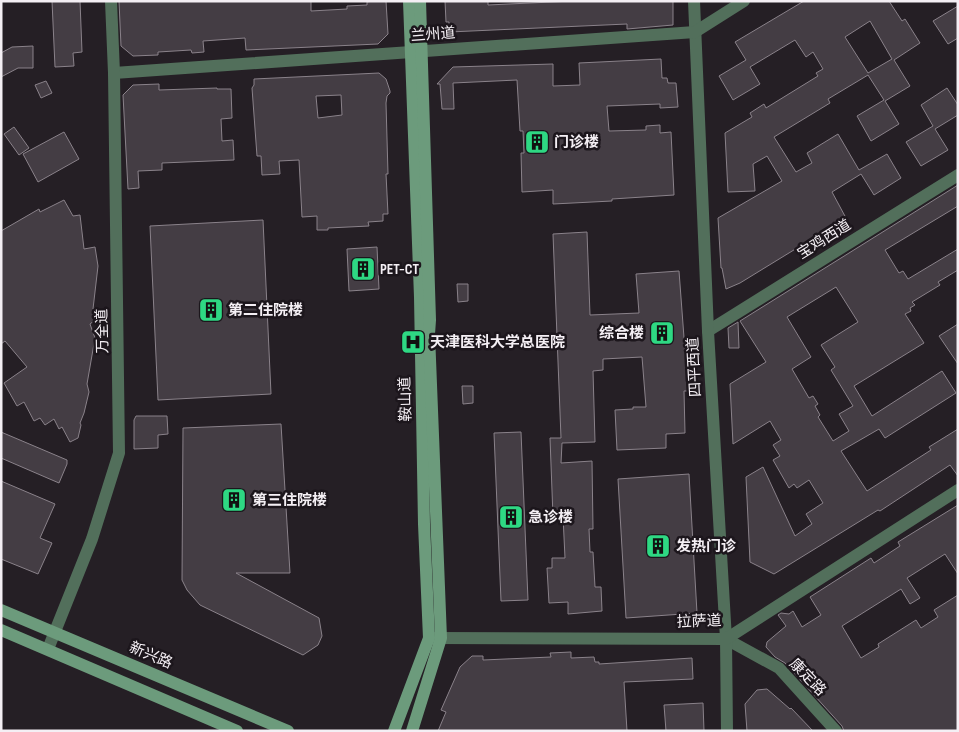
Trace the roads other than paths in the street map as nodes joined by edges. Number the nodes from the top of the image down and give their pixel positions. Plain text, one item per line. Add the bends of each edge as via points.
1 (110, 1) edge
2 (409, 1) edge
3 (420, 1) edge
4 (694, 1) edge
5 (744, 1) edge
6 (695, 32) junction
7 (416, 51) junction
8 (114, 73) junction
9 (958, 175) edge
10 (708, 331) junction
11 (958, 490) edge
12 (1, 610) edge
13 (1, 630) edge
14 (55, 632) junction
15 (435, 638) junction
16 (726, 639) junction
17 (48, 649) junction
18 (237, 731) edge
19 (288, 731) edge
20 (394, 731) edge
21 (412, 731) edge
22 (727, 731) edge
23 (836, 731) edge

1 - 8 street, 万全道
2 - 7 main road, 鞍山道
3 - 7 main road, 鞍山道
4 - 6 street, 四平西道
5 - 6 street, 兰州道
6 - 7 street, 兰州道
6 - 10 street, 四平西道
7 - 8 street, 兰州道
7 - 15 main road, 鞍山道 via 424,524
8 - 14 street, 万全道 via 119,453 92,540
9 - 10 street, 宝鸡西道
10 - 16 street, 四平西道
11 - 16 street, 拉萨道
12 - 14 main road, 新兴路
13 - 17 main road
14 - 17 street, 万全道
14 - 19 main road, 新兴路
15 - 16 street, 拉萨道
15 - 20 main road, 鞍山道
15 - 21 main road, 鞍山道
16 - 22 street, 四平西道
16 - 23 street, 康定路 via 778,668
17 - 18 main road

